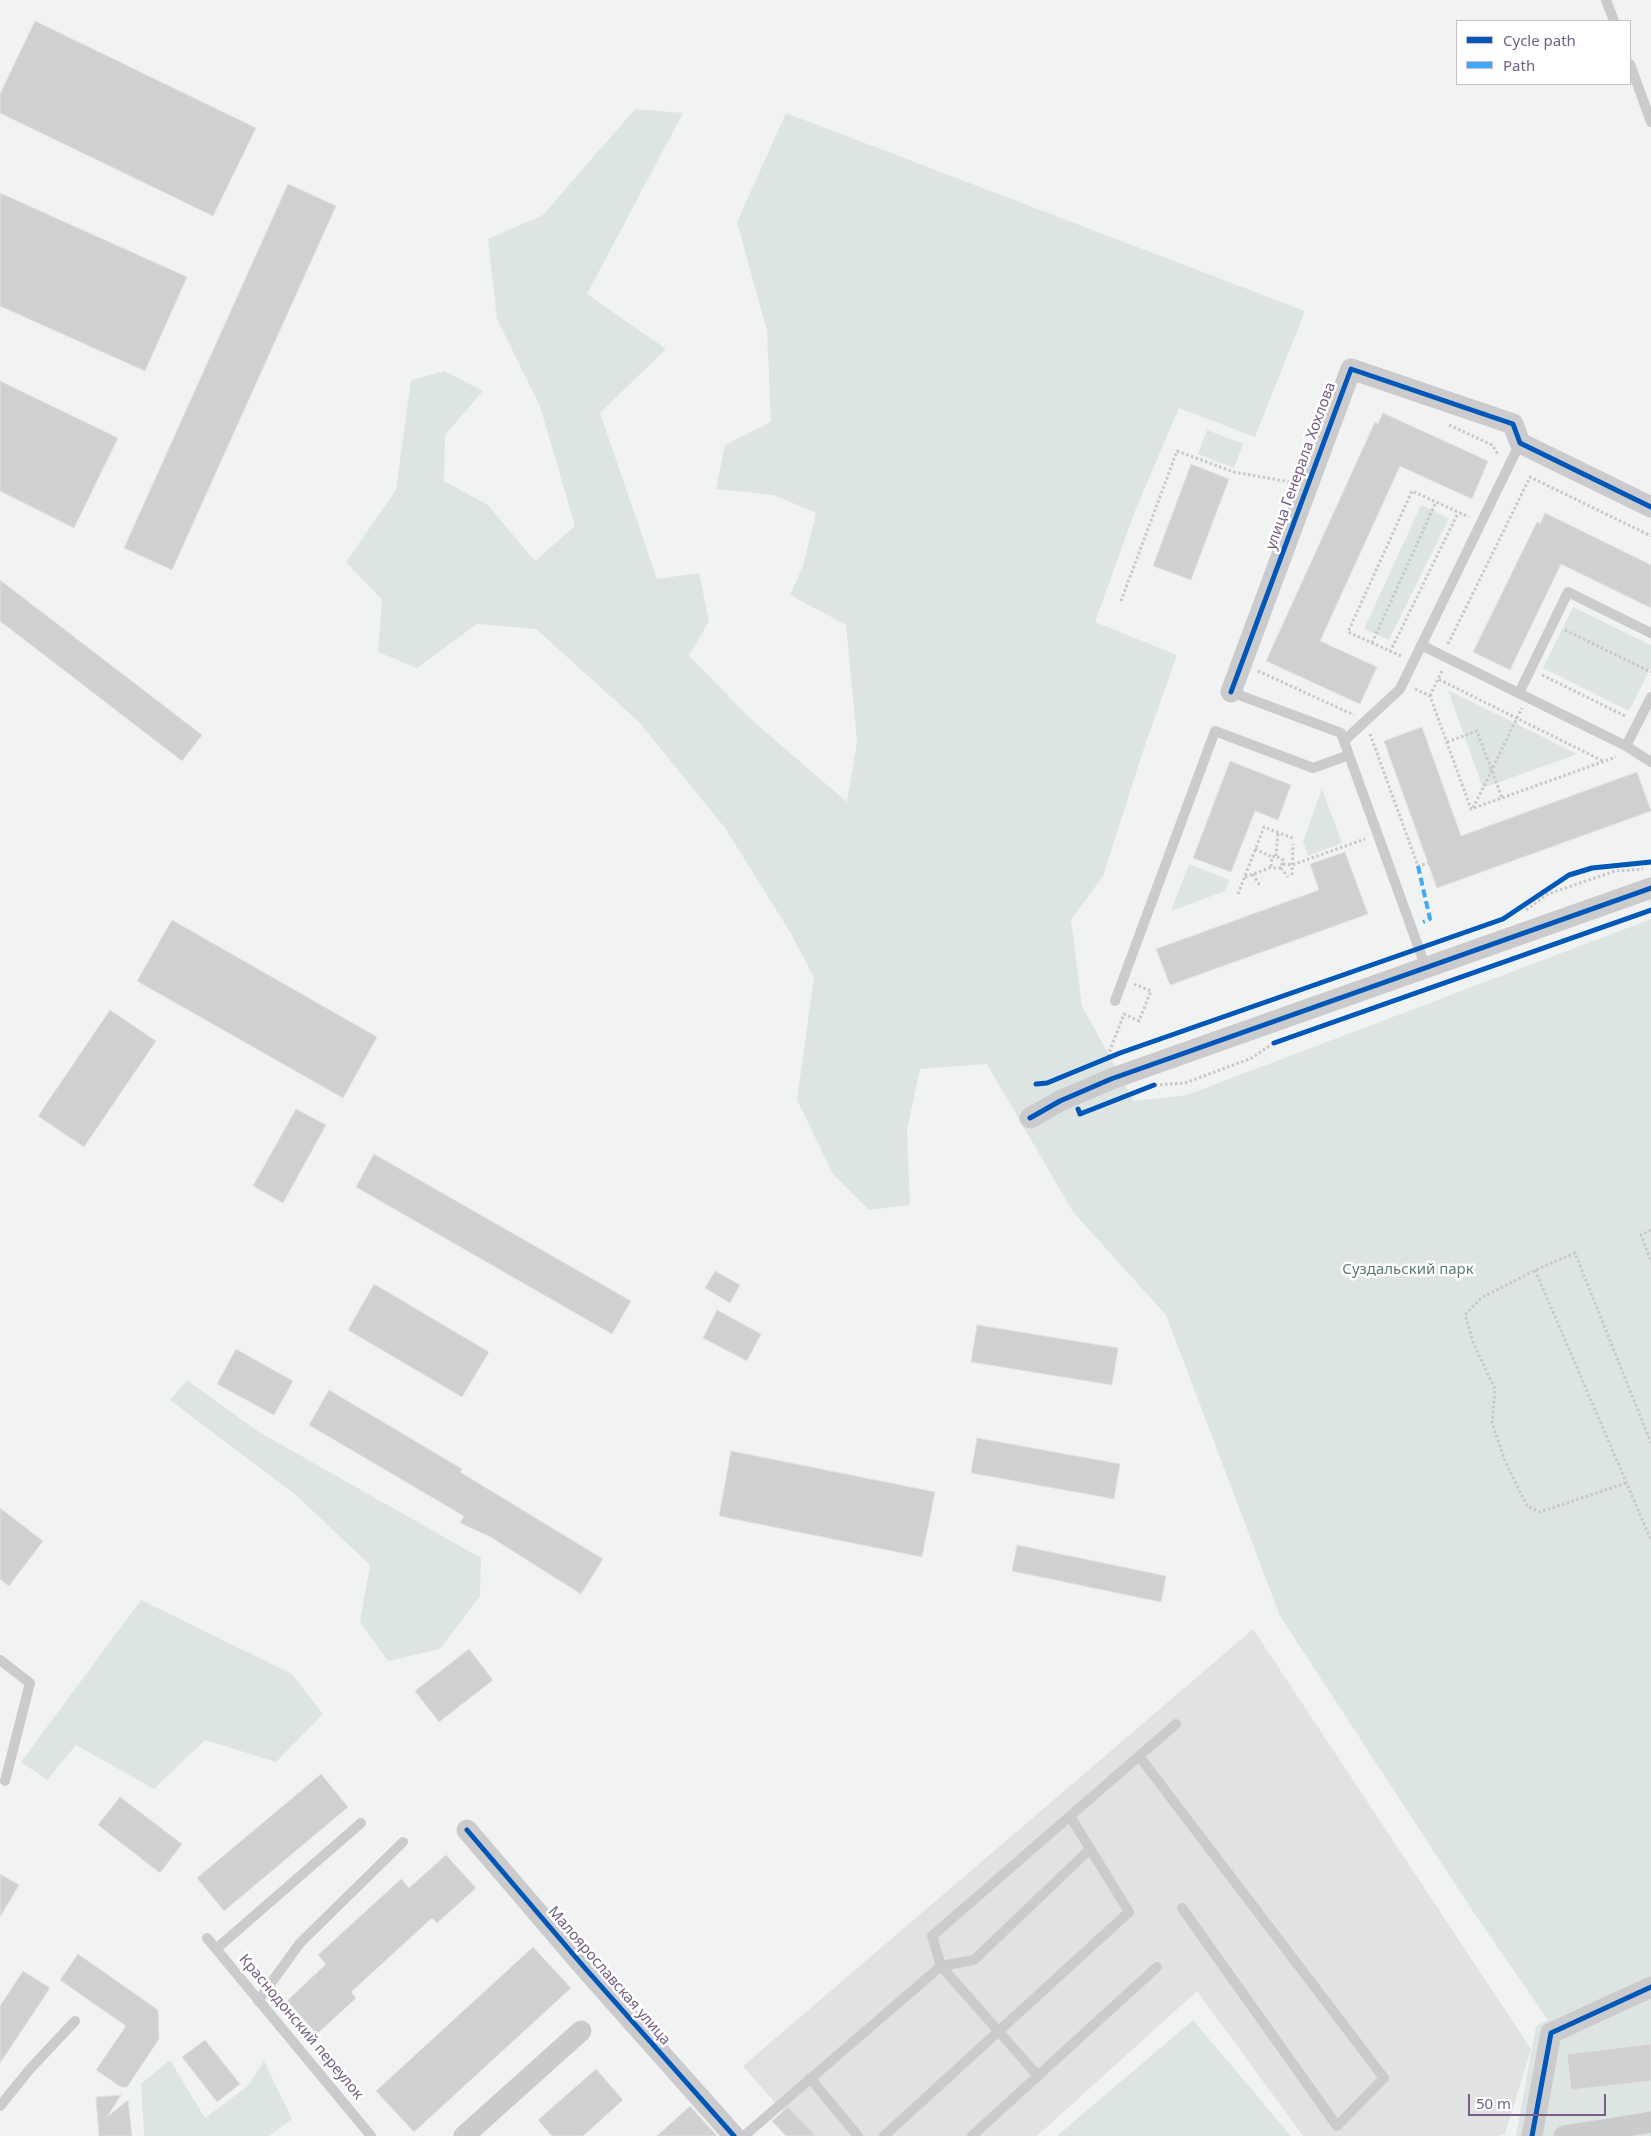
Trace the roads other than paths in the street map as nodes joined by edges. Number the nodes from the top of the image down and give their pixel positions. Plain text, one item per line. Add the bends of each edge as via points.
1 (1606, 0) edge
2 (1614, 20) edge
3 (1631, 67) edge
4 (1651, 122) edge
5 (1520, 442) junction
6 (1651, 507) edge
7 (1651, 633) edge
8 (1421, 645) junction
9 (1231, 692) joint
10 (1523, 695) junction
11 (1651, 697) edge
12 (1344, 741) junction
13 (1626, 746) junction
14 (1349, 755) junction
15 (1651, 762) edge
16 (1651, 888) edge
17 (1426, 968) junction
18 (1115, 1001) dead end
19 (1030, 1118) dead end
20 (0, 1660) edge
21 (1176, 1724) dead end
22 (1140, 1756) junction
23 (5, 1780) dead end
24 (1070, 1816) junction
25 (360, 1823) dead end
26 (467, 1830) dead end
27 (403, 1842) dead end
28 (1090, 1849) junction
29 (1182, 1908) dead end
30 (207, 1938) dead end
31 (216, 1949) junction
32 (941, 1966) junction
33 (1157, 1966) dead end
34 (1651, 1987) edge
35 (258, 2001) junction
36 (75, 2021) dead end
37 (581, 2031) dead end
38 (999, 2031) junction
39 (1038, 2076) junction
40 (810, 2078) junction
41 (0, 2106) edge
42 (1651, 2122) edge
43 (371, 2136) edge
44 (464, 2136) edge
45 (734, 2136) edge
46 (744, 2136) edge
47 (858, 2136) edge
48 (884, 2136) edge
49 (972, 2136) edge
50 (1532, 2136) edge
51 (1564, 2136) edge

1 - 2 lane
3 - 4 lane
5 - 6 street
5 - 8 lane
5 - 9 street, улица Генерала Хохлова via 1513,424 1351,369
7 - 10 lane via 1568,592 1530,669
8 - 10 lane
8 - 12 lane via 1400,689
9 - 12 lane via 1341,733
10 - 13 lane
11 - 13 lane
12 - 14 lane
13 - 15 lane
14 - 17 lane
14 - 18 lane via 1313,768 1215,732
16 - 17 street
17 - 19 street via 1111,1079
20 - 23 lane via 30,1683
21 - 22 lane
22 - 24 lane
22 - 29 lane via 1384,2078 1337,2126
24 - 28 lane
24 - 32 lane via 932,1936
25 - 31 lane
26 - 45 street, Малоярославская улица
27 - 35 lane via 300,1943
28 - 32 lane via 974,1960
28 - 38 lane via 1129,1912
30 - 31 lane, Краснодонский переулок
31 - 35 lane, Краснодонский переулок
32 - 38 lane
32 - 40 lane
33 - 39 lane
34 - 50 street via 1551,2033
35 - 43 lane, Краснодонский переулок
36 - 41 lane
37 - 44 street
38 - 39 lane
38 - 48 lane
39 - 49 lane
40 - 46 lane
40 - 47 lane
42 - 51 street

